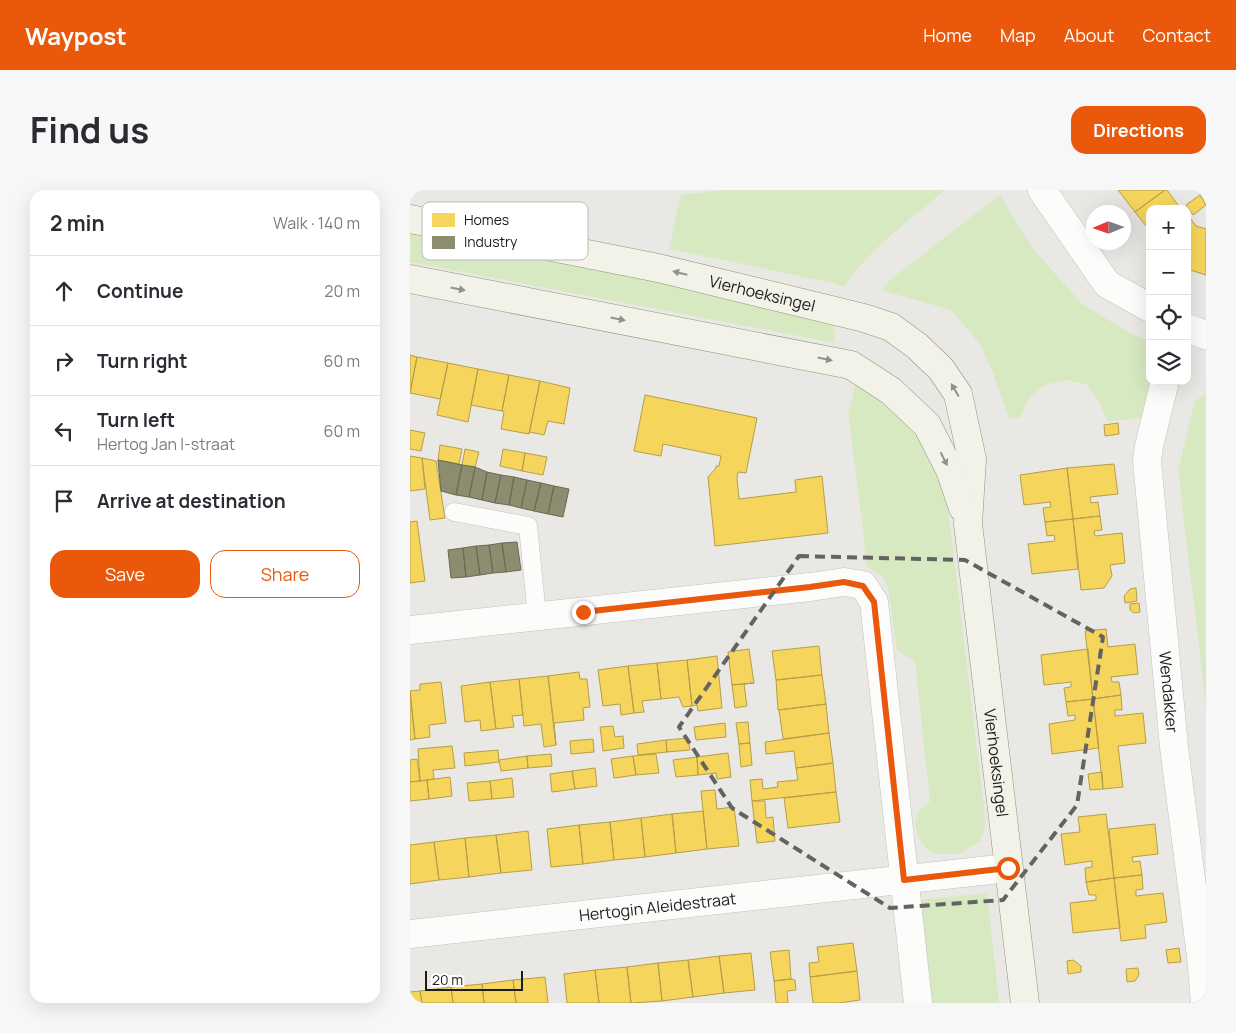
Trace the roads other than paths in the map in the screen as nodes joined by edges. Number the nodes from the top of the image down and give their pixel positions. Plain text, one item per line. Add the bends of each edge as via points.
1 (1042, 190) edge
2 (588, 254) edge
3 (410, 279) edge
4 (1146, 306) edge
5 (1191, 329) edge
6 (1206, 335) edge
7 (1164, 385) edge
8 (454, 512) dead end
9 (968, 524) junction
10 (537, 616) junction
11 (410, 630) edge
12 (1008, 868) junction
13 (904, 880) junction
14 (410, 934) edge
15 (1203, 956) edge
16 (918, 1003) edge
17 (1025, 1003) edge
18 (1205, 1003) edge

1 - 4 street via 1107,284
9 -> 2 street, Vierhoeksingel via 972,459 958,394 941,369 891,327 658,268
3 -> 9 street, Vierhoeksingel via 851,365 891,391 927,424 950,470
5 - 6 street
7 - 15 street, Wendakker via 1147,461 1174,747
8 - 10 lane via 528,526
9 - 12 street, Vierhoeksingel
10 - 11 street
10 - 13 street via 844,582 863,586 874,602
12 - 13 street, Hertogin Aleidestraat
12 - 17 street, Vierhoeksingel
13 - 14 street, Hertogin Aleidestraat
13 - 16 street
15 - 18 street, Wendakker

